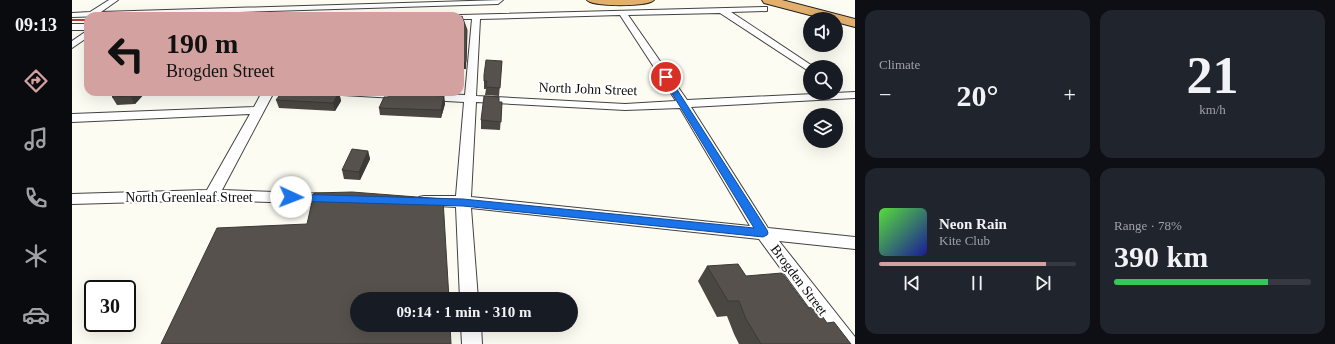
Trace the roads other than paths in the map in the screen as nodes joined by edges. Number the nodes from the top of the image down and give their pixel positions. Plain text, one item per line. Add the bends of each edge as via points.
1 (114, 0) edge
2 (322, 0) edge
3 (593, 0) edge
4 (648, 0) edge
5 (800, 0) edge
6 (499, 1) edge
7 (766, 5) edge
8 (317, 8) junction
9 (722, 10) junction
10 (95, 12) edge
11 (167, 12) edge
12 (316, 12) edge
13 (623, 13) junction
14 (84, 14) edge
15 (855, 14) edge
16 (72, 15) edge
17 (464, 17) edge
18 (476, 17) junction
19 (855, 23) edge
20 (72, 27) edge
21 (84, 27) edge
22 (84, 36) edge
23 (72, 45) edge
24 (803, 65) edge
25 (851, 95) edge
26 (266, 96) edge
27 (428, 96) edge
28 (470, 98) junction
29 (683, 103) junction
30 (258, 110) junction
31 (72, 118) edge
32 (212, 195) junction
33 (72, 199) edge
34 (346, 199) edge
35 (408, 201) edge
36 (463, 202) junction
37 (763, 233) junction
38 (855, 243) edge
39 (469, 292) edge
40 (471, 332) edge
41 (472, 344) edge
42 (848, 344) edge

1 - 10 street
2 - 8 street
3 - 4 highway
5 - 15 highway
6 - 8 street
7 - 9 street
7 - 19 highway
8 - 11 street
8 - 12 street
9 - 13 street
9 - 24 street
13 - 18 street
13 - 29 street, Brogden Street
14 - 16 street
17 - 18 street
18 - 28 street
20 - 21 street
22 - 23 street
25 - 29 street, North John Street
26 - 30 street
27 - 28 street, North John Street
28 - 29 street, North John Street via 625,107
28 - 36 street
29 - 37 street, Brogden Street
30 - 31 street
30 - 32 street
32 - 33 street, North Greenleaf Street
32 - 34 street, North Greenleaf Street
35 - 36 street
36 - 37 street
36 - 39 street
37 - 38 street
37 - 42 street, Brogden Street
40 - 41 street

